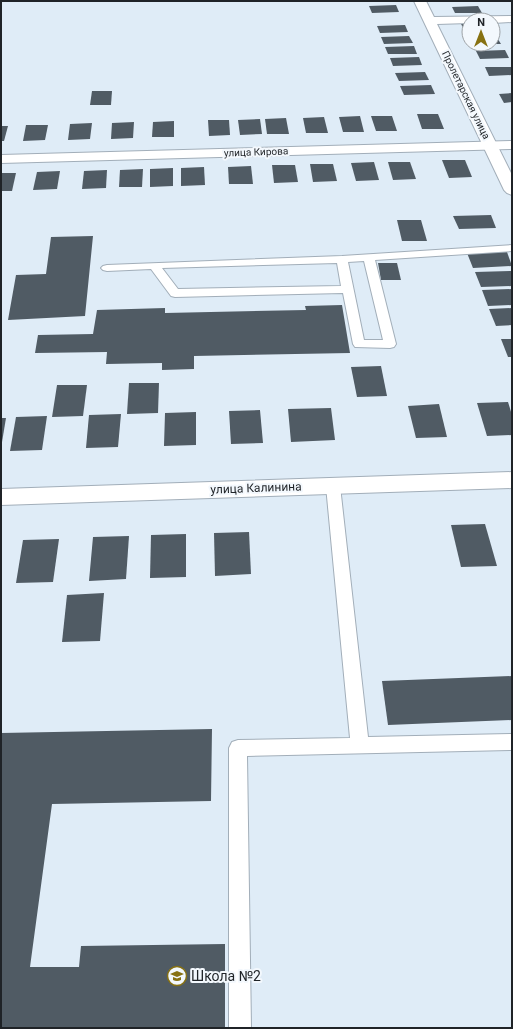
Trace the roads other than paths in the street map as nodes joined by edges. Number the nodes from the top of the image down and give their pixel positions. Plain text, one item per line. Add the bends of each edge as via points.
1 (420, 1) edge
2 (512, 18) edge
3 (430, 21) junction
4 (512, 145) edge
5 (491, 146) junction
6 (1, 159) edge
7 (512, 190) edge
8 (512, 248) edge
9 (369, 257) junction
10 (342, 259) junction
11 (154, 265) junction
12 (107, 268) dead end
13 (348, 289) junction
14 (512, 480) edge
15 (333, 486) junction
16 (1, 497) edge
17 (512, 742) edge
18 (360, 746) junction
19 (240, 1028) edge

1 - 3 street, Пролетарская улица
2 - 3 street
3 - 5 street, Пролетарская улица
4 - 5 street, улица Кирова
5 - 6 street, улица Кирова
5 - 7 street, Пролетарская улица
8 - 9 lane
9 - 10 lane
9 - 13 lane via 390,344 359,344
10 - 11 lane
10 - 13 lane
11 - 12 lane
11 - 13 lane via 175,293
14 - 15 street, улица Калинина
15 - 16 street, улица Калинина
15 - 18 lane
17 - 18 lane
18 - 19 lane via 238,748

